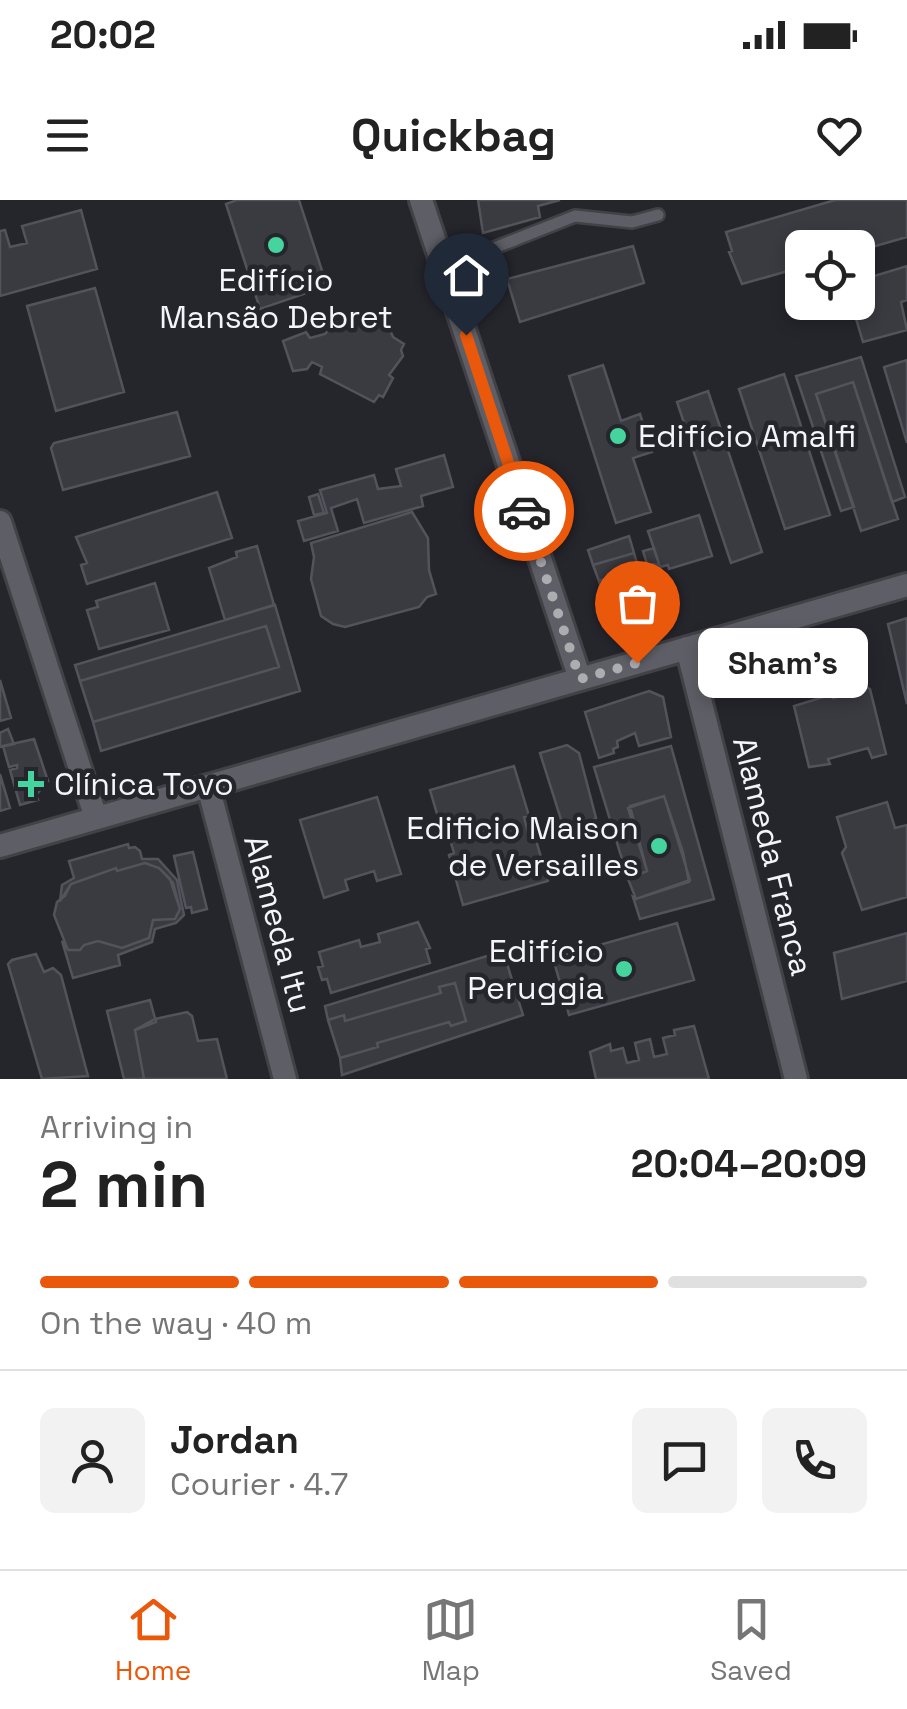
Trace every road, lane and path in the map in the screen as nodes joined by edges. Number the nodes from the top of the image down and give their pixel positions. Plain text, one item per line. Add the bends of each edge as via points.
1 (421, 200) edge
2 (658, 215) dead end
3 (442, 261) junction
4 (0, 522) edge
5 (907, 585) edge
6 (687, 648) junction
7 (580, 679) junction
8 (208, 786) junction
9 (96, 818) junction
10 (0, 846) edge
11 (284, 1079) edge
12 (796, 1079) edge

1 - 3 street
2 - 3 lane via 632,222 575,216
3 - 7 street
4 - 9 street
5 - 6 street
6 - 7 street
6 - 12 street, Alameda Franca
7 - 8 street
8 - 9 street
8 - 11 street, Alameda Itu
9 - 10 street

